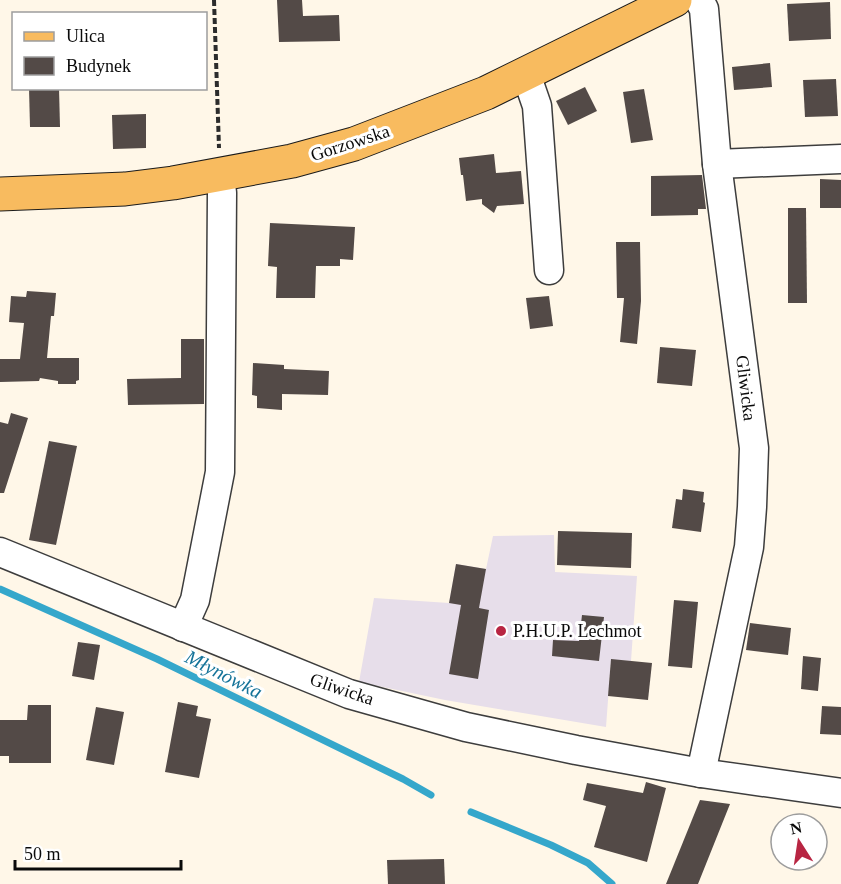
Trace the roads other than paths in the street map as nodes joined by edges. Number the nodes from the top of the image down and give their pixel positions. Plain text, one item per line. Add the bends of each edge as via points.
1 (675, 0) edge
2 (699, 0) edge
3 (526, 74) junction
4 (841, 159) edge
5 (717, 164) junction
6 (220, 176) junction
7 (0, 194) edge
8 (549, 270) dead end
9 (0, 552) edge
10 (183, 627) junction
11 (701, 773) junction
12 (841, 793) edge

1 - 3 main road, Gorzowska
2 - 5 street, Gliwicka via 704,9
3 - 6 main road, Gorzowska via 354,144
3 - 8 street via 537,106
4 - 5 street
5 - 11 street, Gliwicka via 754,448 749,547
6 - 7 main road, Gorzowska via 125,189
6 - 10 street via 220,472 195,600
9 - 10 street, Gliwicka
10 - 11 street, Gliwicka via 348,694 466,727
11 - 12 street, Gliwicka

